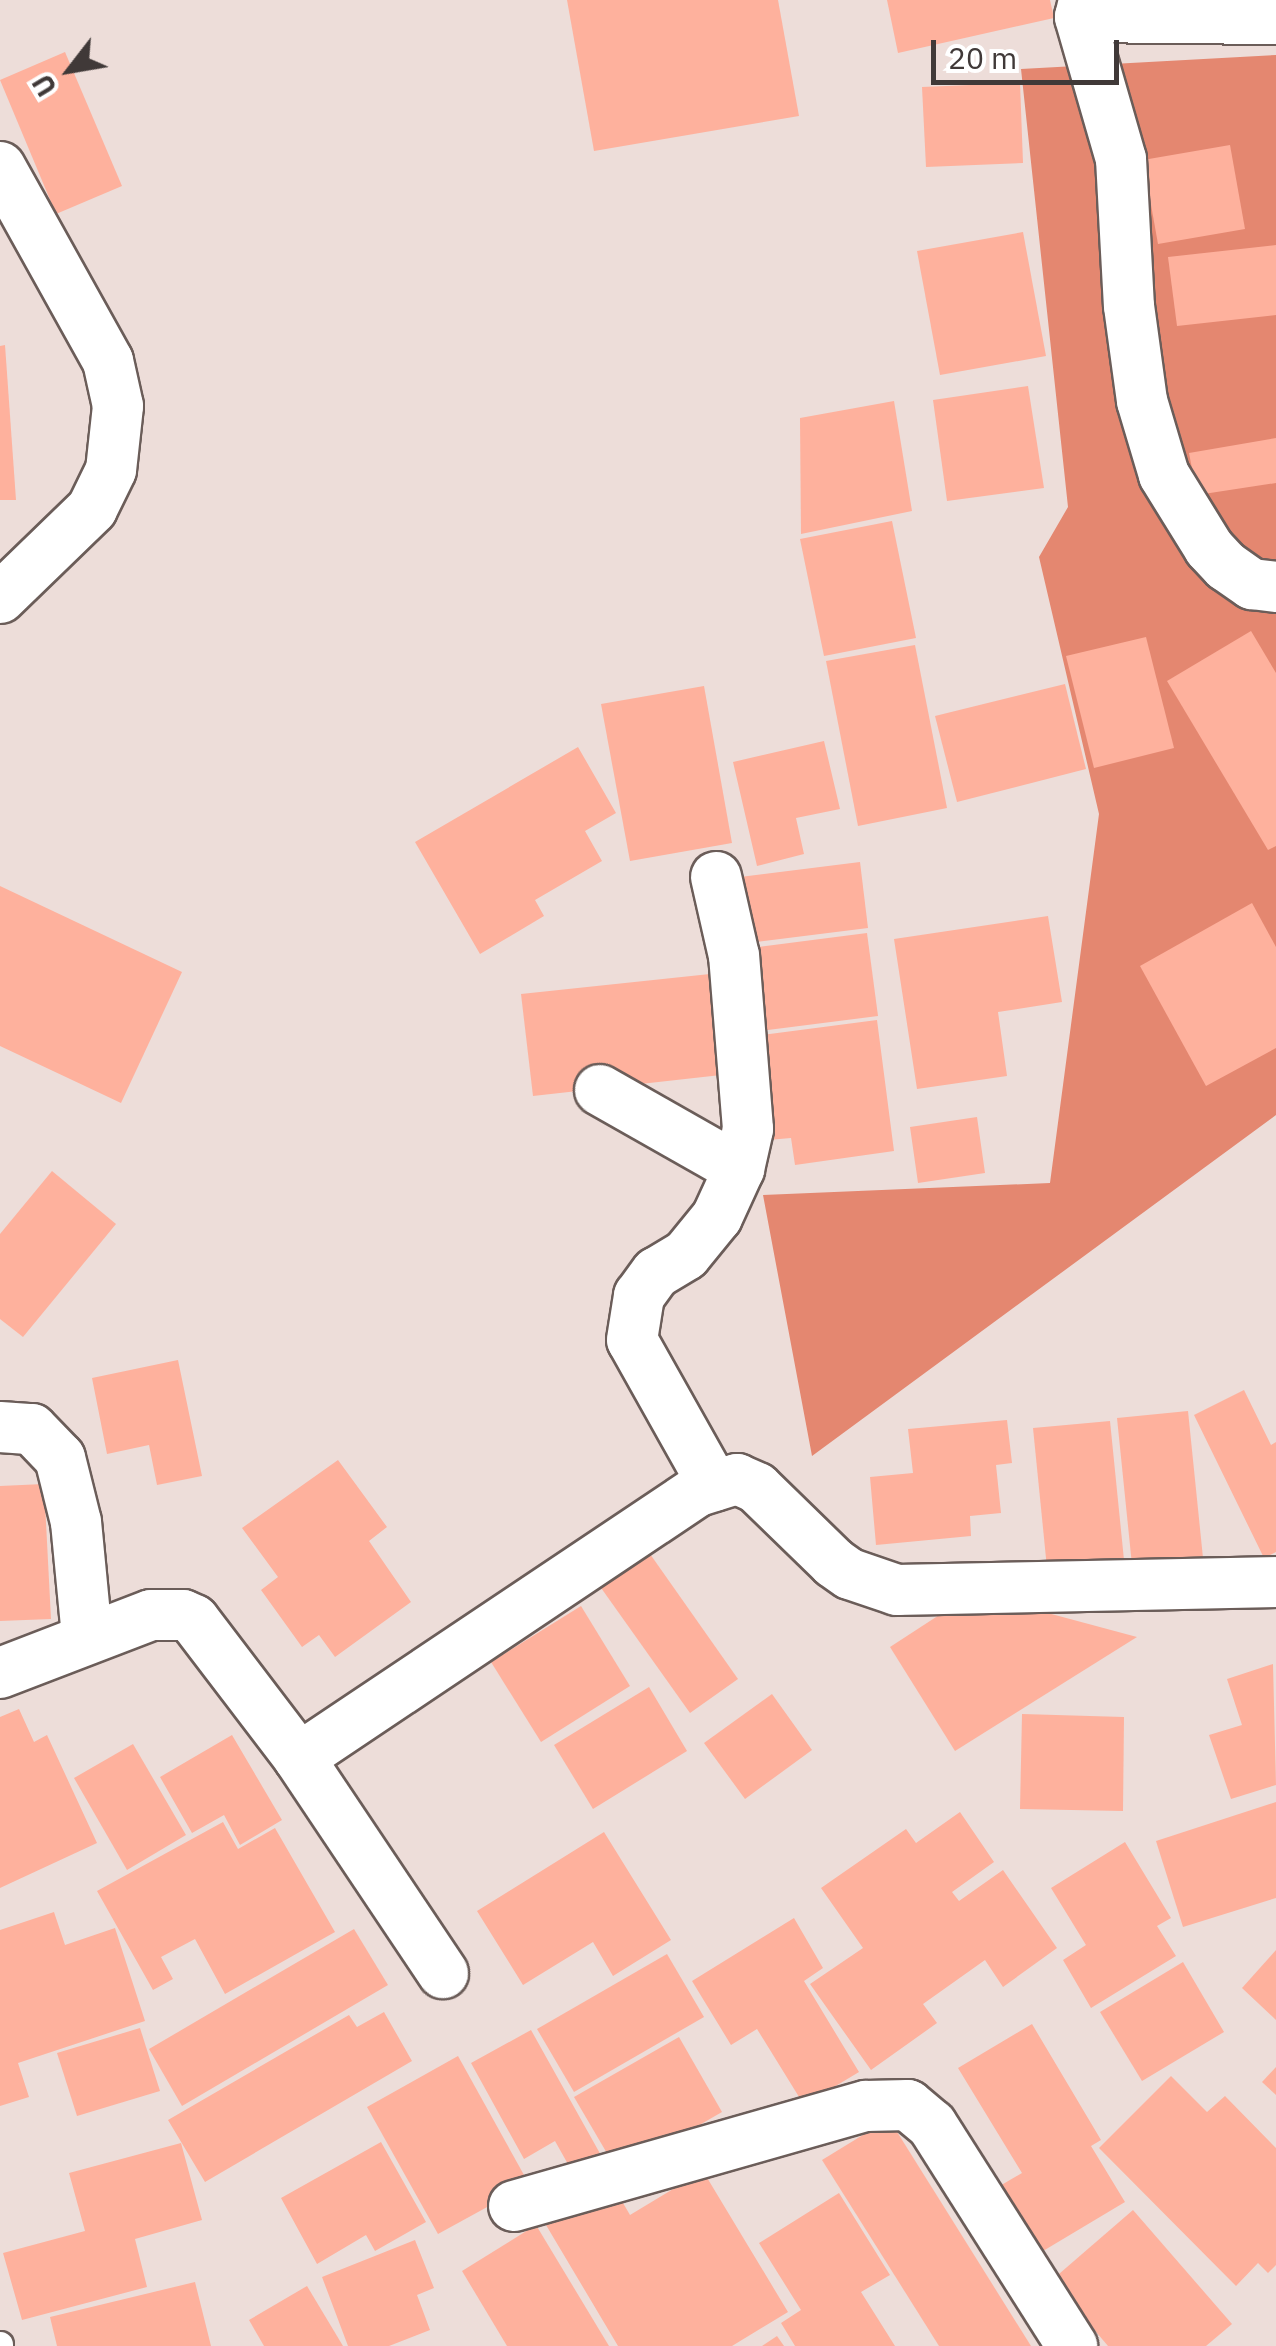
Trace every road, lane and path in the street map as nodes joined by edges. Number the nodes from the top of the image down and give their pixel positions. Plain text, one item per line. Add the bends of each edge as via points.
1 (1082, 9) edge
2 (1276, 19) edge
3 (0, 167) edge
4 (1276, 587) edge
5 (0, 598) edge
6 (716, 877) dead end
7 (600, 1090) dead end
8 (739, 1169) junction
9 (0, 1427) edge
10 (714, 1486) junction
11 (1276, 1582) edge
12 (87, 1636) junction
13 (0, 1674) edge
14 (298, 1758) junction
15 (443, 1973) dead end
16 (514, 2206) dead end
17 (1072, 2346) edge

1 - 2 street
1 - 4 street via 1121,158 1129,306 1142,401 1164,475 1226,566 1252,584
3 - 5 street via 108,361 118,406 111,470 92,509
6 - 8 street via 734,956 748,1088
7 - 8 street
8 - 10 street via 717,1216 686,1255 656,1273 638,1296 633,1319 632,1340
9 - 12 street via 32,1430 60,1458 76,1522
10 - 11 street via 746,1481 834,1564 897,1590
10 - 14 street via 512,1612
12 - 13 street
12 - 14 street via 163,1612 194,1620
14 - 15 street
16 - 17 street via 866,2106 908,2104 932,2125

